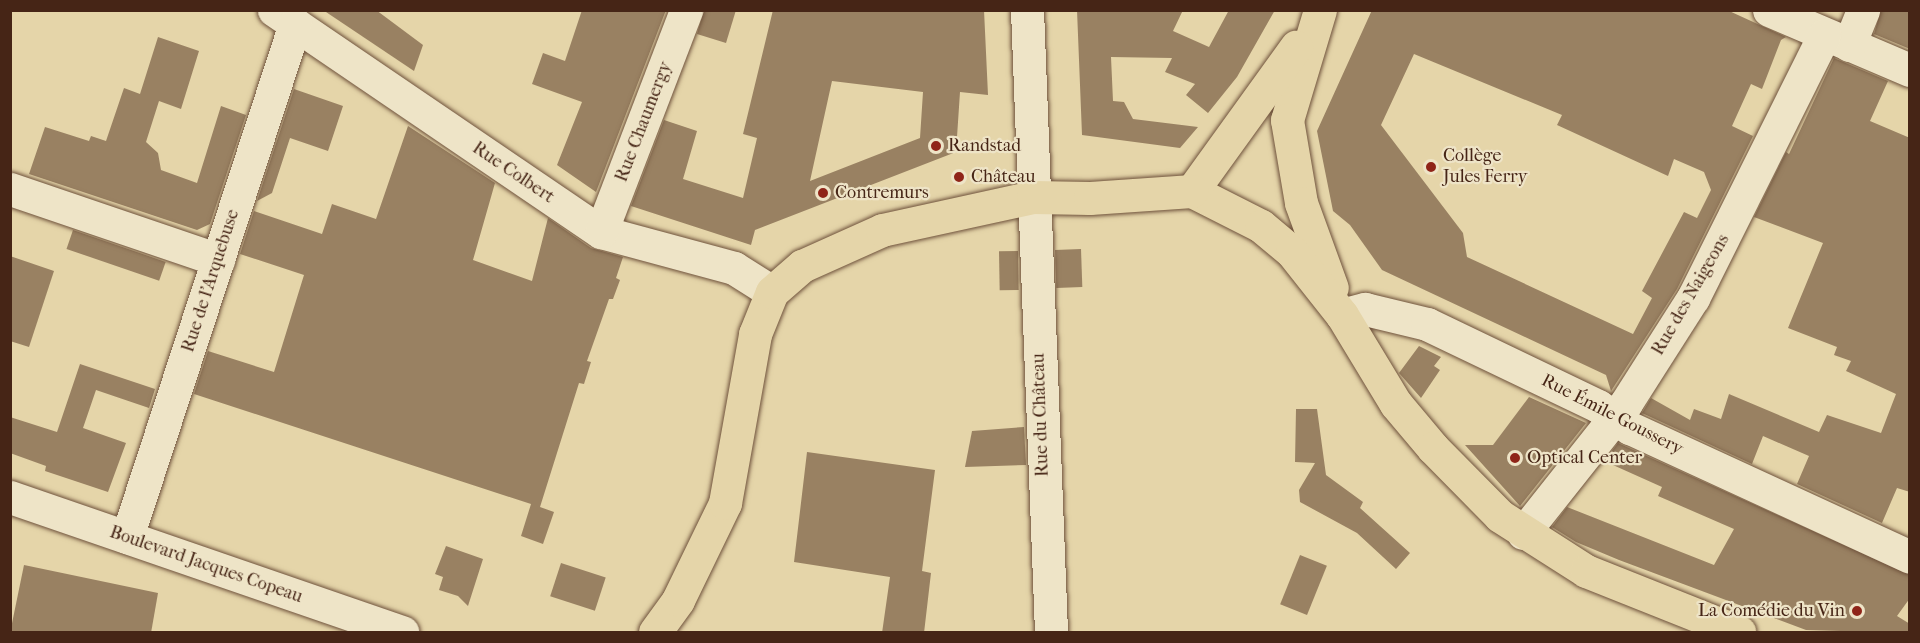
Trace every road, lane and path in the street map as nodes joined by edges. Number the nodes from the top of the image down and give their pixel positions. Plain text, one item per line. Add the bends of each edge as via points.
1 (686, 10) edge
2 (1027, 10) edge
3 (1769, 10) edge
4 (1863, 10) edge
5 (1319, 12) edge
6 (285, 17) edge
7 (1837, 40) junction
8 (1910, 70) edge
9 (10, 189) edge
10 (1192, 191) junction
11 (1034, 197) junction
12 (602, 232) junction
13 (218, 260) junction
14 (772, 292) junction
15 (1342, 315) junction
16 (1613, 418) junction
17 (10, 497) edge
18 (1523, 533) junction
19 (127, 537) junction
20 (1910, 557) edge
21 (402, 633) edge
22 (655, 633) edge
23 (1051, 633) edge
24 (1738, 633) edge

1 - 12 street, Rue Chaumergy
2 - 11 street, Rue du Château
3 - 7 street
4 - 7 street, Rue des Naigeons
5 - 10 main road via 1235,136
5 - 15 main road via 1288,106 1288,137 1301,203
6 - 12 street, Rue Colbert
6 - 13 street, Rue de l'Arquebuse
7 - 8 street
7 - 16 street, Rue des Naigeons via 1693,298
9 - 13 street
10 - 11 main road via 1090,198
10 - 15 main road via 1261,226 1292,252
11 - 14 main road via 882,230 802,266
11 - 23 street, Rue du Château
12 - 14 street, Rue Colbert via 734,268
13 - 19 street, Rue de l'Arquebuse
14 - 22 main road via 755,334 725,503 678,600
15 - 16 street, Rue Émile Goussery via 1365,309 1427,324 1598,406
15 - 18 main road via 1403,413 1476,495
16 - 18 street, Rue des Naigeons
16 - 20 street, Rue Émile Goussery
17 - 19 street, Boulevard Jacques Copeau
18 - 24 main road via 1586,571
19 - 21 street, Boulevard Jacques Copeau

